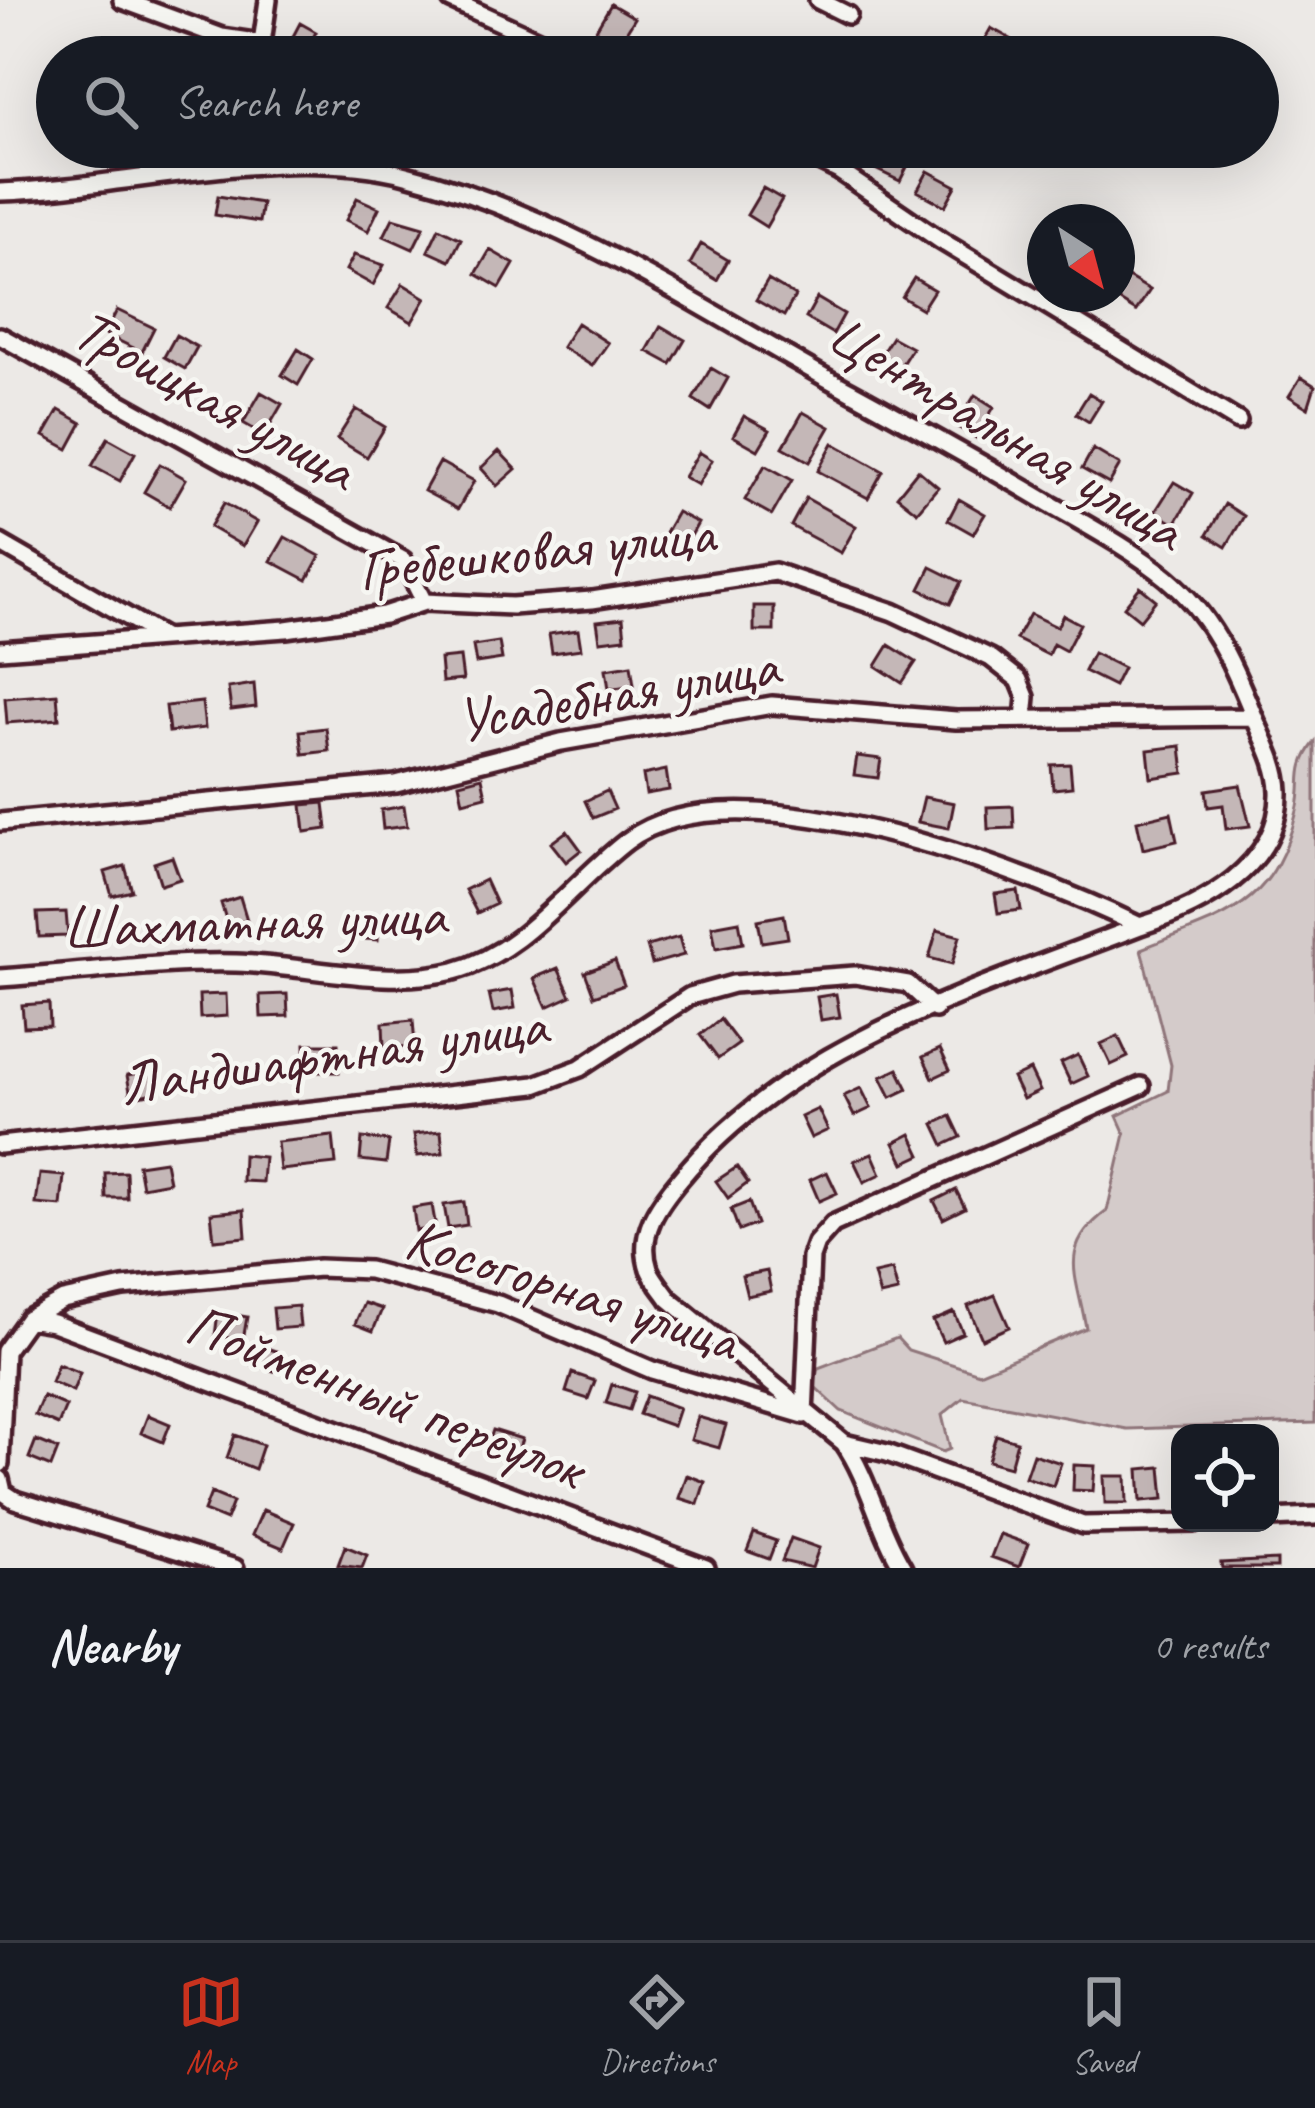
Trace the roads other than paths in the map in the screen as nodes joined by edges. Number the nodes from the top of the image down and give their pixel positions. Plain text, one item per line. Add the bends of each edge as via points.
1 (122, 0) edge
2 (268, 0) edge
3 (451, 0) edge
4 (818, 0) edge
5 (848, 15) dead end
6 (217, 36) edge
7 (265, 36) edge
8 (529, 36) edge
9 (195, 168) edge
10 (367, 168) edge
11 (833, 168) edge
12 (0, 192) edge
13 (0, 336) edge
14 (1238, 422) dead end
15 (0, 543) edge
16 (424, 602) junction
17 (164, 637) junction
18 (0, 650) edge
19 (1254, 717) junction
20 (1024, 719) junction
21 (0, 822) edge
22 (1140, 926) junction
23 (0, 978) edge
24 (935, 1009) junction
25 (1141, 1085) dead end
26 (0, 1144) edge
27 (28, 1319) junction
28 (804, 1415) junction
29 (844, 1443) junction
30 (0, 1464) edge
31 (0, 1479) edge
32 (1315, 1516) edge
33 (1279, 1518) edge
34 (1171, 1523) edge
35 (236, 1568) edge
36 (706, 1568) edge
37 (903, 1568) edge

1 - 6 street
2 - 7 street
3 - 8 street
4 - 5 street
9 - 12 street, Центральная улица
10 - 19 street, Центральная улица via 539,221 993,470 1166,578 1226,649
11 - 14 street
13 - 16 street, Троицкая улица via 403,560
15 - 17 street
16 - 17 street, Гребешковая улица via 286,629
16 - 20 street, Гребешковая улица via 592,600 775,572 893,612 992,658 1019,680
17 - 18 street, Гребешковая улица
19 - 20 street, Усадебная улица
19 - 22 street, Центральная улица via 1279,792 1264,847 1201,901
20 - 21 street, Усадебная улица via 772,705 561,742 395,784
22 - 23 street, Шахматная улица via 997,867 853,826 723,811 672,819 628,839 485,961 419,976 231,963
22 - 24 street, Центральная улица
24 - 26 street, Ландшафтная улица via 908,984 775,976 691,996 580,1068 536,1085
24 - 28 street, Центральная улица via 850,1046 763,1100 697,1158 652,1213 649,1268 669,1299
25 - 28 street via 833,1225 811,1257
27 - 28 street, Косогорная улица via 63,1300 123,1287 369,1270 498,1304 652,1370
27 - 30 street via 5,1352
27 - 36 street, Пойменный переулок
28 - 29 street, Центральная улица
29 - 34 street via 1083,1525
29 - 37 street
31 - 35 street via 15,1500
32 - 33 street

